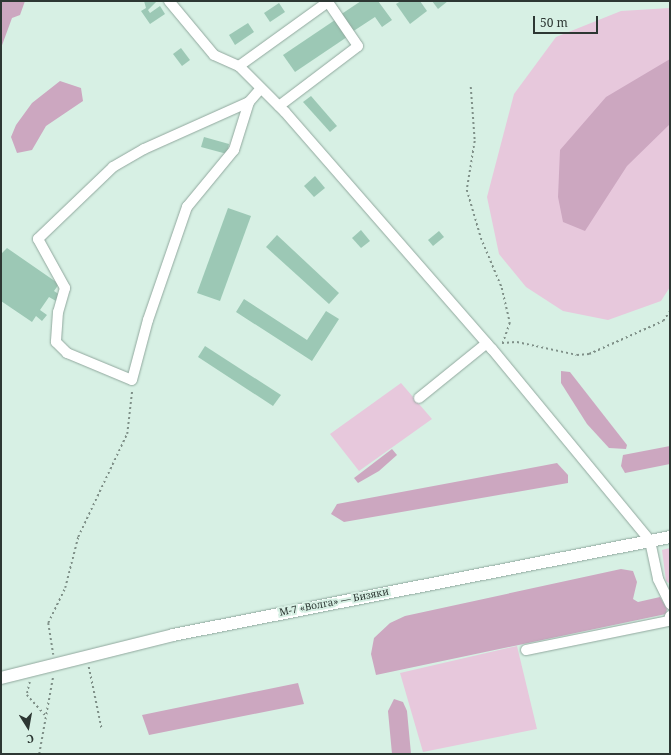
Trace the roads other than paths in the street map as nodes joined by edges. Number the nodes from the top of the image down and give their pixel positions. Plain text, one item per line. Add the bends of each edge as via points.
1 (169, 1) edge
2 (329, 1) edge
3 (239, 66) junction
4 (261, 88) junction
5 (249, 102) junction
6 (279, 106) junction
7 (490, 346) junction
8 (419, 398) dead end
9 (670, 537) edge
10 (650, 540) junction
11 (670, 604) edge
12 (670, 616) edge
13 (526, 650) dead end
14 (1, 678) edge

1 - 3 street via 214,55
2 - 3 street
2 - 6 street via 358,46
3 - 4 street
4 - 5 street
4 - 6 street
5 - 5 street via 234,150 187,207 148,320 132,380 67,353 56,342 58,312 65,288 38,239 113,167 144,149
6 - 7 street
7 - 8 street
7 - 10 street
9 - 10 main road, М-7 «Волга» — Бизяки
10 - 11 street via 658,579
10 - 14 main road, М-7 «Волга» — Бизяки via 202,628
12 - 13 street via 669,621

